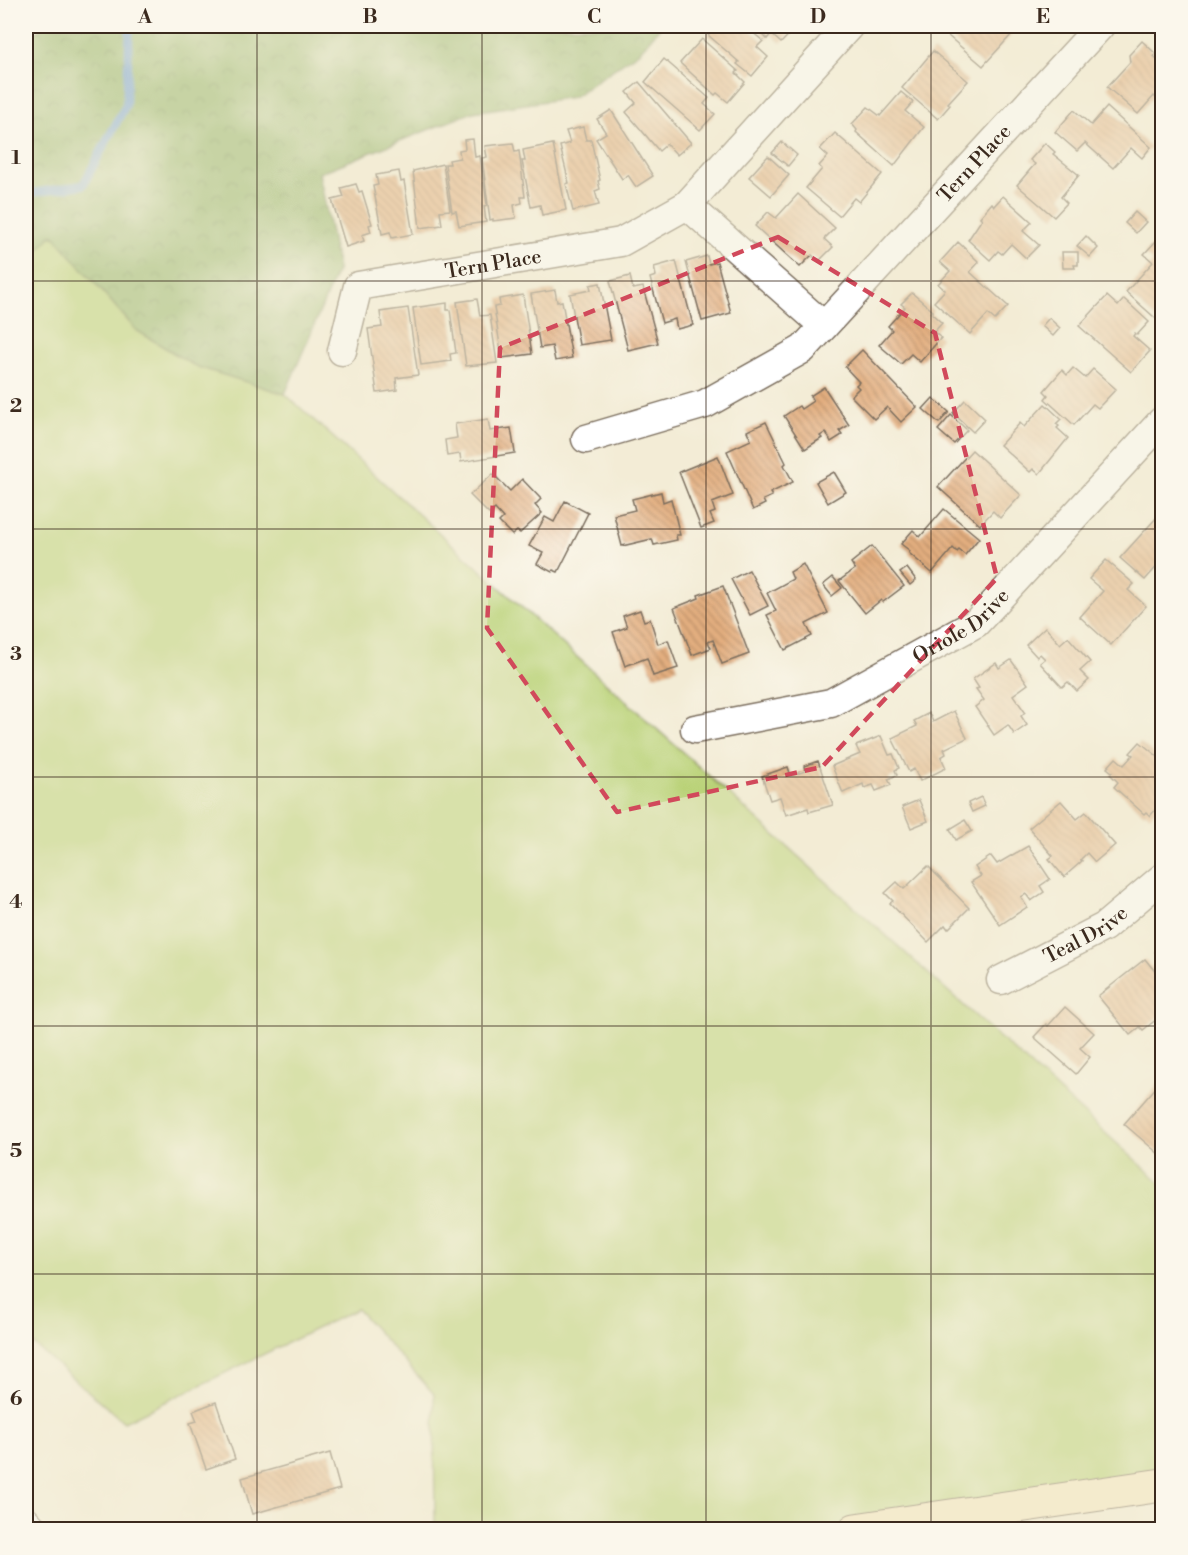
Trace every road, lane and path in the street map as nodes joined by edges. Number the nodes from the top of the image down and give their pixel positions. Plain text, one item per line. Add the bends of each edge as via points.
1 (849, 26) edge
2 (1100, 26) edge
3 (687, 205) junction
4 (824, 326) junction
5 (342, 351) dead end
6 (1162, 421) edge
7 (586, 438) dead end
8 (695, 729) dead end
9 (1162, 878) edge
10 (1000, 980) dead end
11 (1162, 1485) edge
12 (26, 1512) edge
13 (44, 1530) edge
14 (855, 1530) edge

1 - 3 street, Tern Place
2 - 4 street, Tern Place
3 - 4 street
3 - 5 street, Tern Place via 621,242 358,286
4 - 7 street, Tern Place via 803,349 705,404
6 - 8 street, Oriole Drive via 976,623 831,703
9 - 10 street, Teal Drive via 1104,927
11 - 14 street
12 - 13 lane

